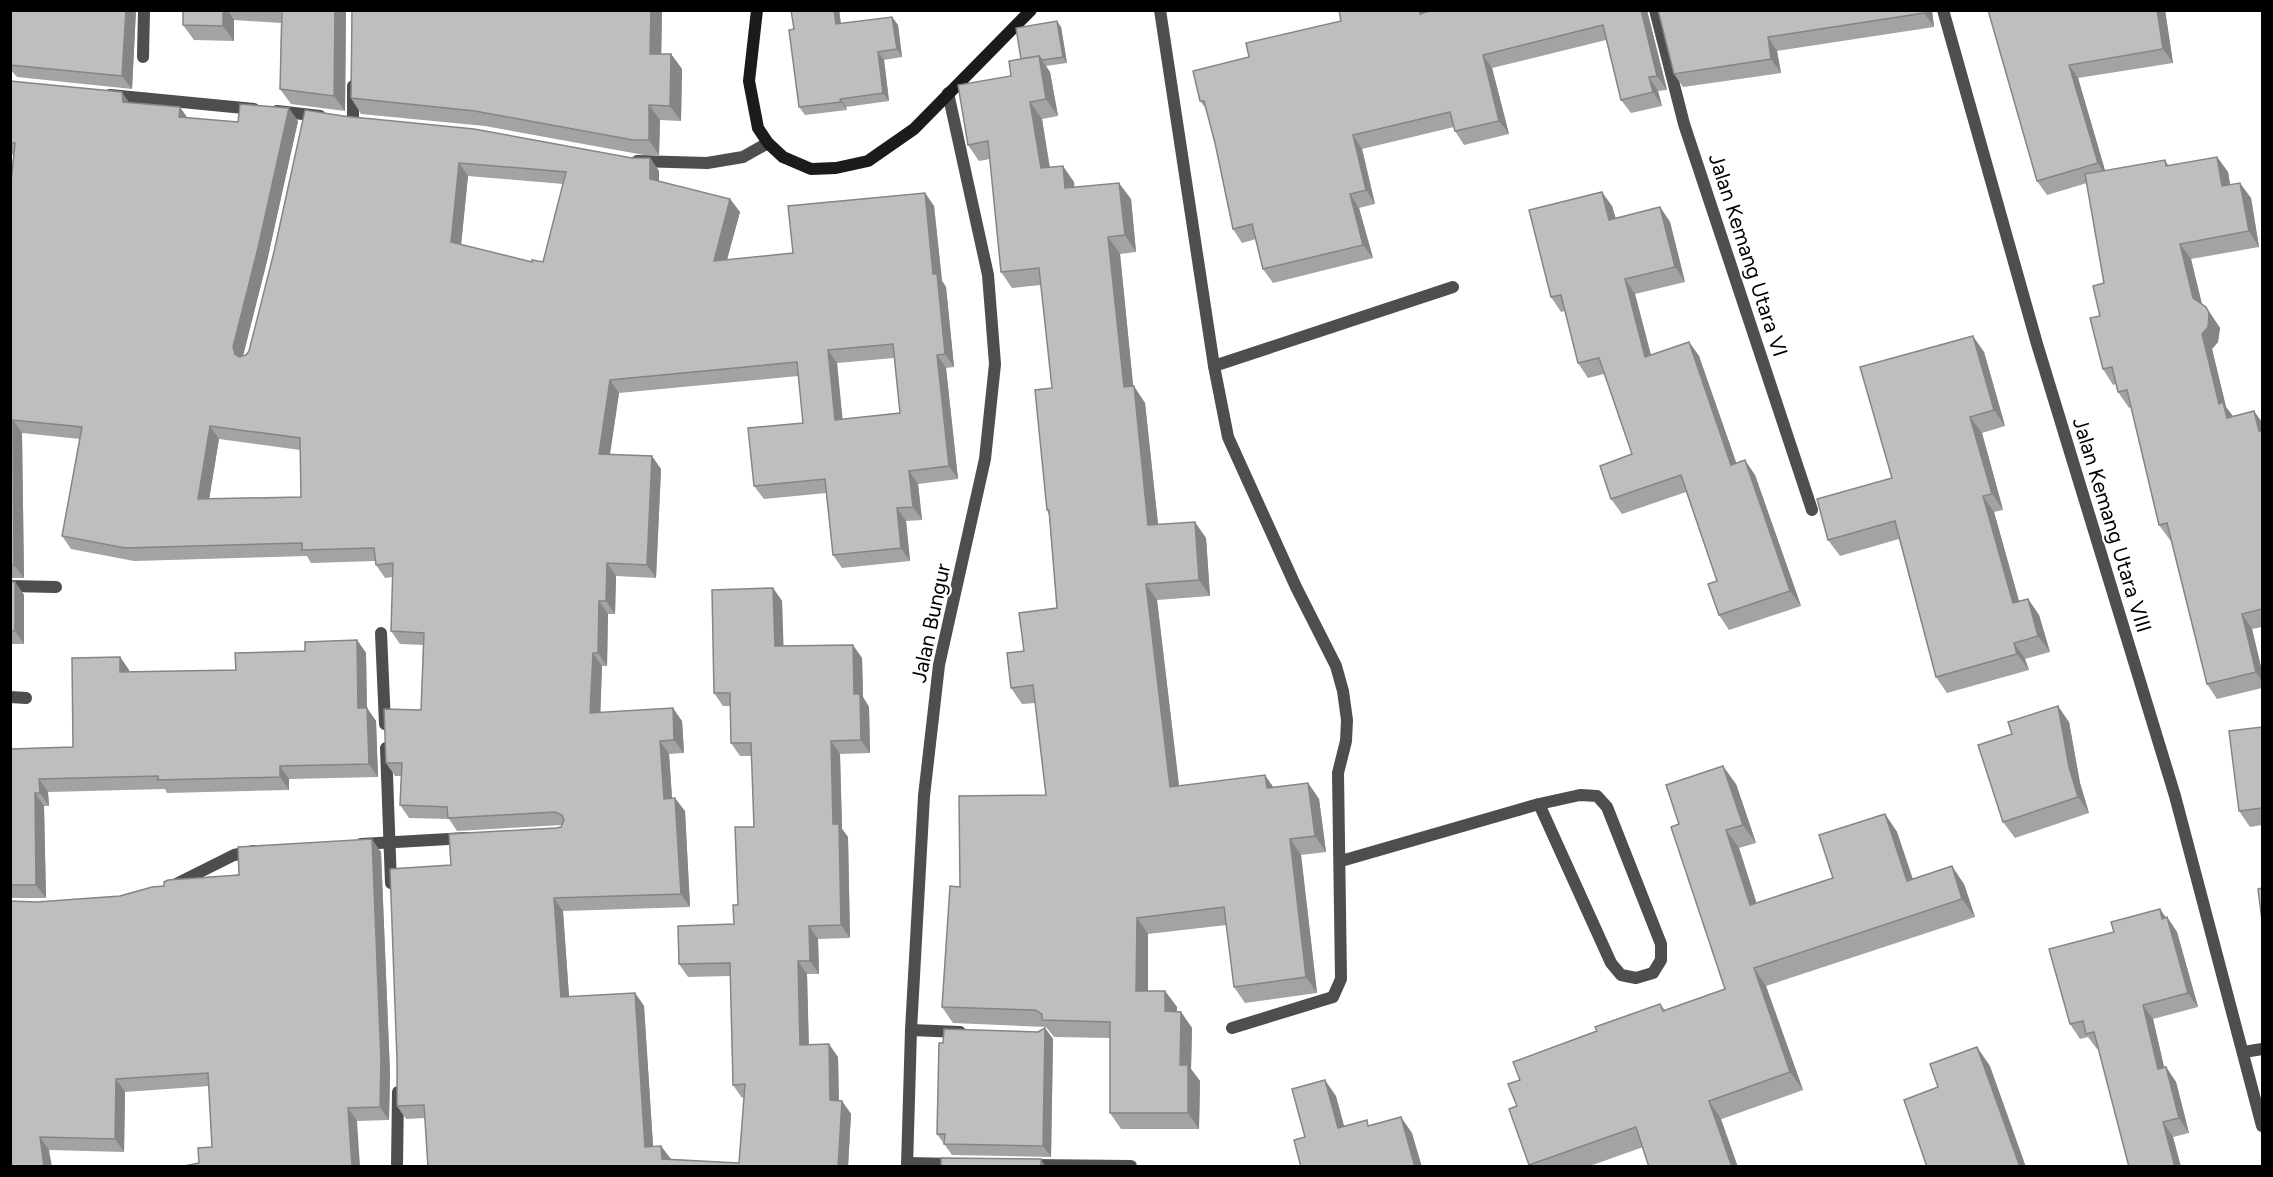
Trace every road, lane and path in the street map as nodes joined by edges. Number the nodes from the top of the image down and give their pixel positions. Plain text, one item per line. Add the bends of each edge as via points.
1 (144, 10) edge
2 (757, 10) edge
3 (1031, 10) edge
4 (1160, 10) edge
5 (1655, 10) edge
6 (1942, 10) edge
7 (143, 57) dead end
8 (353, 77) edge
9 (94, 93) edge
10 (948, 93) junction
11 (768, 142) junction
12 (620, 159) edge
13 (1453, 287) dead end
14 (1214, 366) junction
15 (1812, 510) dead end
16 (10, 585) edge
17 (56, 587) dead end
18 (381, 633) dead end
19 (10, 697) edge
20 (26, 698) dead end
21 (1539, 804) junction
22 (478, 838) edge
23 (390, 842) junction
24 (343, 845) edge
25 (272, 850) edge
26 (1341, 861) junction
27 (162, 890) edge
28 (392, 899) edge
29 (1232, 1028) dead end
30 (911, 1030) junction
31 (978, 1032) edge
32 (2262, 1049) edge
33 (2244, 1052) junction
34 (398, 1083) edge
35 (2262, 1126) edge
36 (966, 1164) edge
37 (1013, 1164) edge
38 (907, 1165) edge
39 (398, 1167) edge
40 (1131, 1167) edge

1 - 7 street
2 - 11 street via 749,81 758,128
3 - 10 street
4 - 14 street
5 - 15 street, Jalan Kemang Utara VI via 1684,124
6 - 33 street, Jalan Kemang Utara VIII via 2037,344 2175,796
8 - 9 street via 347,120 306,120
10 - 11 street via 914,129 868,161 811,169 783,158
10 - 30 street, Jalan Bungur via 988,275 995,364 985,459 939,665 924,796
11 - 12 street via 743,157 707,163
13 - 14 street
14 - 26 street via 1228,437 1336,666 1343,691 1347,720 1338,773
16 - 17 street
18 - 23 street
19 - 20 street
21 - 21 street via 1597,795 1607,807 1661,944 1661,960 1653,973 1636,978 1621,975 1611,963
21 - 26 street
22 - 23 street
23 - 24 street
23 - 28 street
25 - 27 street via 234,855
26 - 29 street via 1341,979 1332,997
30 - 31 street
30 - 38 street, Jalan Bungur
32 - 33 street
33 - 35 street, Jalan Kemang Utara VIII
34 - 39 street
36 - 38 street
37 - 40 street

